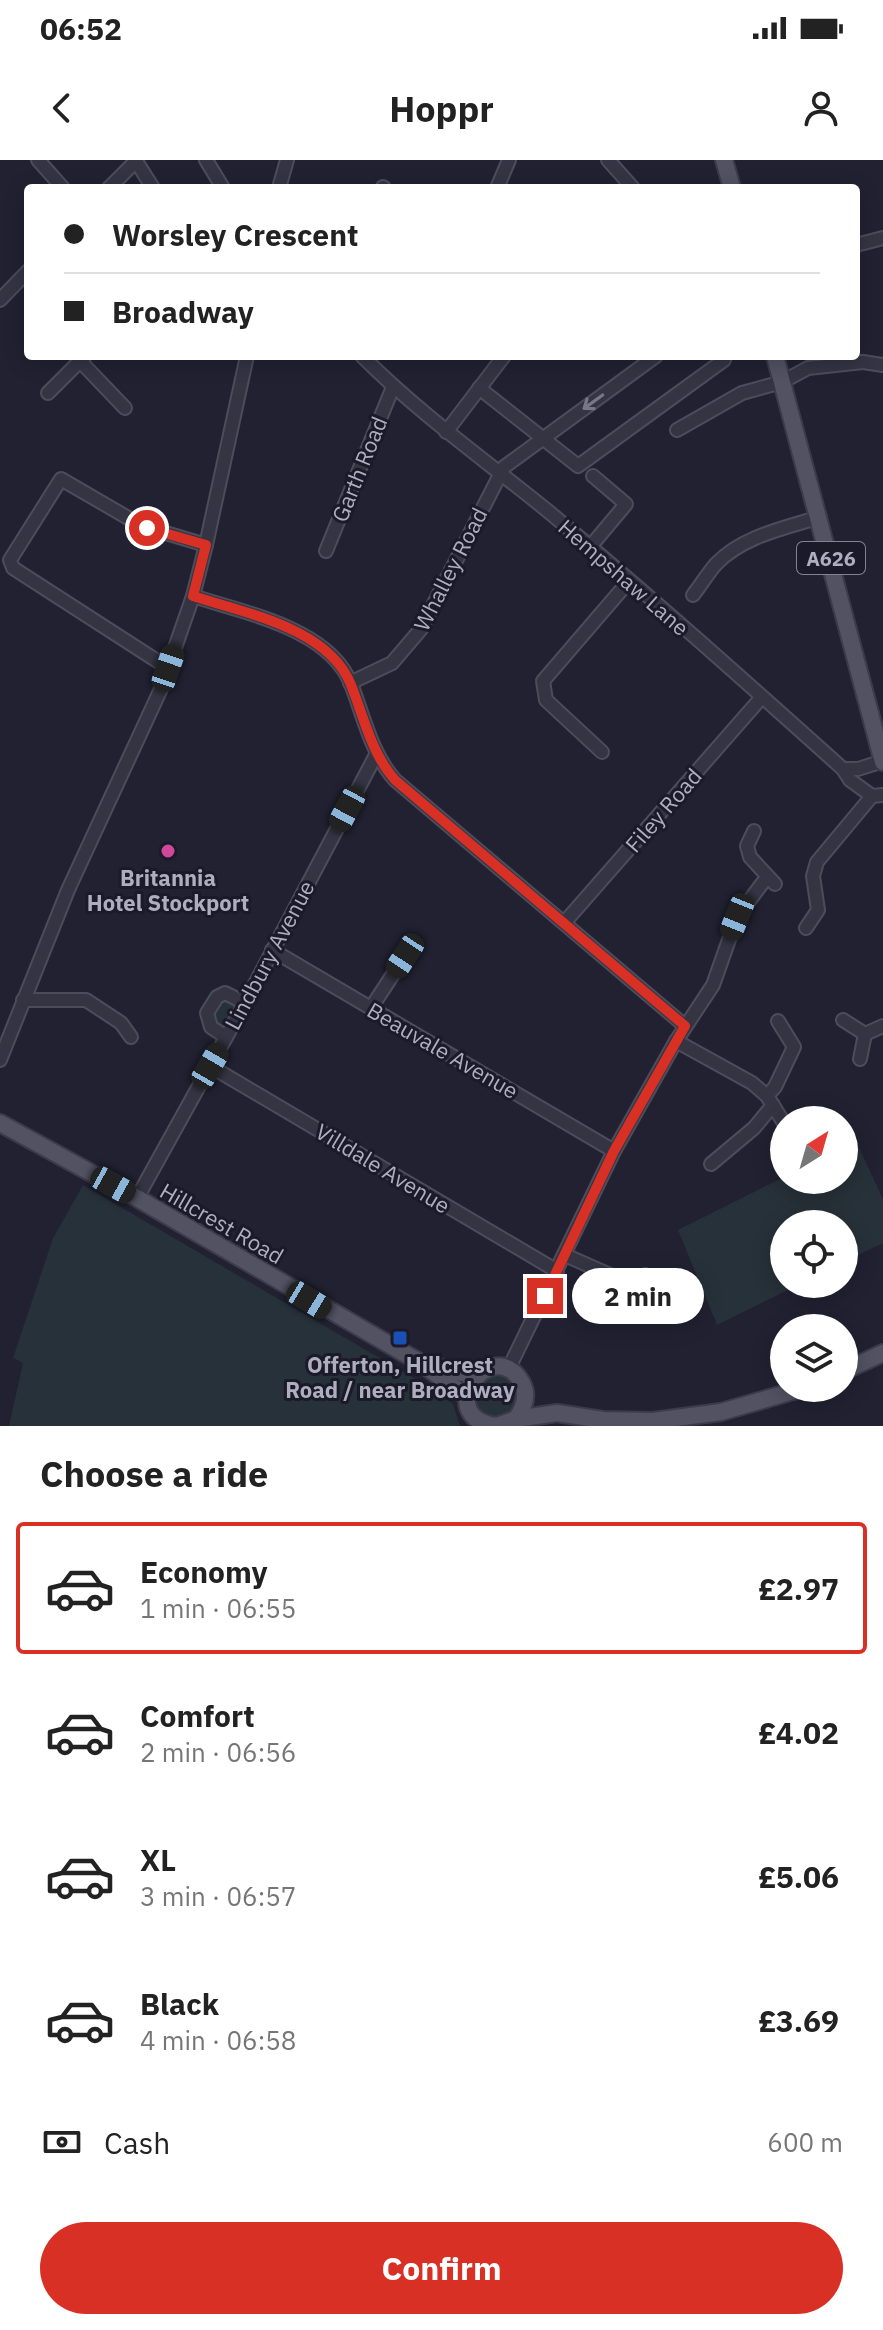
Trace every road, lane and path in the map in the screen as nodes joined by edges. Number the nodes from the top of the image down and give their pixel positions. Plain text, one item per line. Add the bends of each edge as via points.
1 (38, 160) edge
2 (206, 160) edge
3 (287, 160) edge
4 (509, 160) edge
5 (608, 160) edge
6 (724, 160) edge
7 (136, 161) edge
8 (59, 184) edge
9 (113, 184) edge
10 (150, 184) edge
11 (221, 184) edge
12 (280, 184) edge
13 (499, 184) edge
14 (629, 184) edge
15 (731, 184) edge
16 (883, 238) edge
17 (860, 244) edge
18 (24, 275) edge
19 (0, 300) edge
20 (81, 360) edge
21 (83, 360) edge
22 (246, 360) edge
23 (366, 360) edge
24 (501, 360) edge
25 (651, 360) edge
26 (724, 360) edge
27 (776, 360) edge
28 (883, 365) edge
29 (782, 382) junction
30 (393, 387) junction
31 (479, 388) junction
32 (48, 393) dead end
33 (125, 408) dead end
34 (677, 430) dead end
35 (446, 432) junction
36 (544, 438) junction
37 (500, 472) junction
38 (593, 476) dead end
39 (820, 517) junction
40 (206, 545) junction
41 (590, 547) junction
42 (326, 551) dead end
43 (629, 581) junction
44 (693, 595) dead end
45 (193, 596) junction
46 (168, 668) junction
47 (350, 683) junction
48 (762, 697) junction
49 (602, 752) dead end
50 (377, 753) junction
51 (883, 762) edge
52 (843, 769) junction
53 (878, 795) edge
54 (754, 831) dead end
55 (564, 923) junction
56 (806, 928) dead end
57 (272, 950) junction
58 (405, 956) dead end
59 (23, 1000) junction
60 (245, 1003) junction
61 (371, 1008) junction
62 (843, 1020) dead end
63 (778, 1021) dead end
64 (685, 1026) junction
65 (883, 1026) edge
66 (865, 1034) junction
67 (131, 1037) dead end
68 (226, 1037) junction
69 (676, 1041) junction
70 (860, 1059) dead end
71 (0, 1060) edge
72 (210, 1066) junction
73 (770, 1100) junction
74 (774, 1106) edge
75 (0, 1123) edge
76 (614, 1151) junction
77 (711, 1164) dead end
78 (137, 1198) junction
79 (565, 1255) junction
80 (557, 1271) junction
81 (645, 1275) dead end
82 (883, 1353) edge
83 (421, 1363) junction
84 (858, 1365) edge
85 (508, 1370) junction
86 (475, 1376) junction
87 (525, 1396) junction
88 (467, 1397) junction
89 (770, 1398) edge
90 (557, 1413) junction
91 (516, 1419) junction
92 (603, 1423) edge
93 (496, 1426) edge

1 - 8 street
2 - 11 street
3 - 12 street
4 - 13 street
5 - 14 street
6 - 15 main road
7 - 9 street
7 - 10 street
16 - 17 street
18 - 19 street
20 - 32 street
21 - 33 street
22 - 40 street
23 - 30 street, Hempshaw Lane
24 - 31 street
25 -> 36 street
26 - 36 street via 578,466
27 - 29 main road, A626
28 - 29 street via 808,368
29 - 34 street via 742,393
29 - 39 main road, A626
30 - 35 street, Hempshaw Lane
30 - 42 street, Garth Road
31 - 35 street
31 - 36 street
35 - 37 street, Hempshaw Lane
36 - 37 street
37 - 41 street, Hempshaw Lane
37 - 47 street, Whalley Road via 421,629 392,663
38 - 41 street via 626,504
39 - 44 street via 736,548
39 - 51 main road, A626
40 - 45 street
40 - 46 street via 142,526 61,479 10,560 13,568
41 - 43 street, Hempshaw Lane
43 - 48 street, Hempshaw Lane
43 - 49 street via 543,681 546,700
45 - 46 street
45 - 47 street via 304,635 334,659
46 - 59 street
47 - 50 street
48 - 52 street, Hempshaw Lane
48 - 55 street, Filey Road
50 - 55 street via 409,794
50 - 57 street, Lindbury Avenue
51 - 52 street
52 - 53 street, Hempshaw Lane via 850,780
53 - 56 street via 817,862 813,876 818,910
54 - 64 street via 747,846 750,857 767,876 737,917 713,985
55 - 64 street
57 - 60 street, Lindbury Avenue
57 - 61 street, Beauvale Avenue
58 - 61 street
59 - 67 street via 86,1000 121,1023
59 - 71 street
60 - 68 street, Lindbury Avenue
60 - 68 street via 225,993 207,1013 211,1027
61 - 76 street, Beauvale Avenue
62 - 66 street
63 - 73 street via 794,1047
64 - 69 street
65 - 66 street
66 - 70 street
68 - 72 street, Lindbury Avenue
69 - 73 street via 752,1083
69 - 76 street
72 - 78 street, Lindbury Avenue
72 - 80 street, Villdale Avenue
73 - 74 street
73 - 77 street via 748,1134
75 - 78 main road, Hillcrest Road
76 - 79 street
78 - 83 main road, Hillcrest Road
79 - 80 street
79 - 81 street via 640,1293
80 - 85 street
82 - 84 main road
83 - 86 main road, Hillcrest Road
83 - 88 main road, Hillcrest Road
85 - 86 main road, Hillcrest Road via 491,1368
85 - 87 main road, Hillcrest Road via 520,1381
86 - 88 main road
87 - 90 main road, Hillcrest Road
87 - 91 main road
88 - 93 main road, Hillcrest Road via 472,1414
89 - 92 main road, Hillcrest Road via 721,1412
90 - 91 main road, Hillcrest Road
90 - 92 main road, Hillcrest Road
91 - 93 main road, Hillcrest Road

